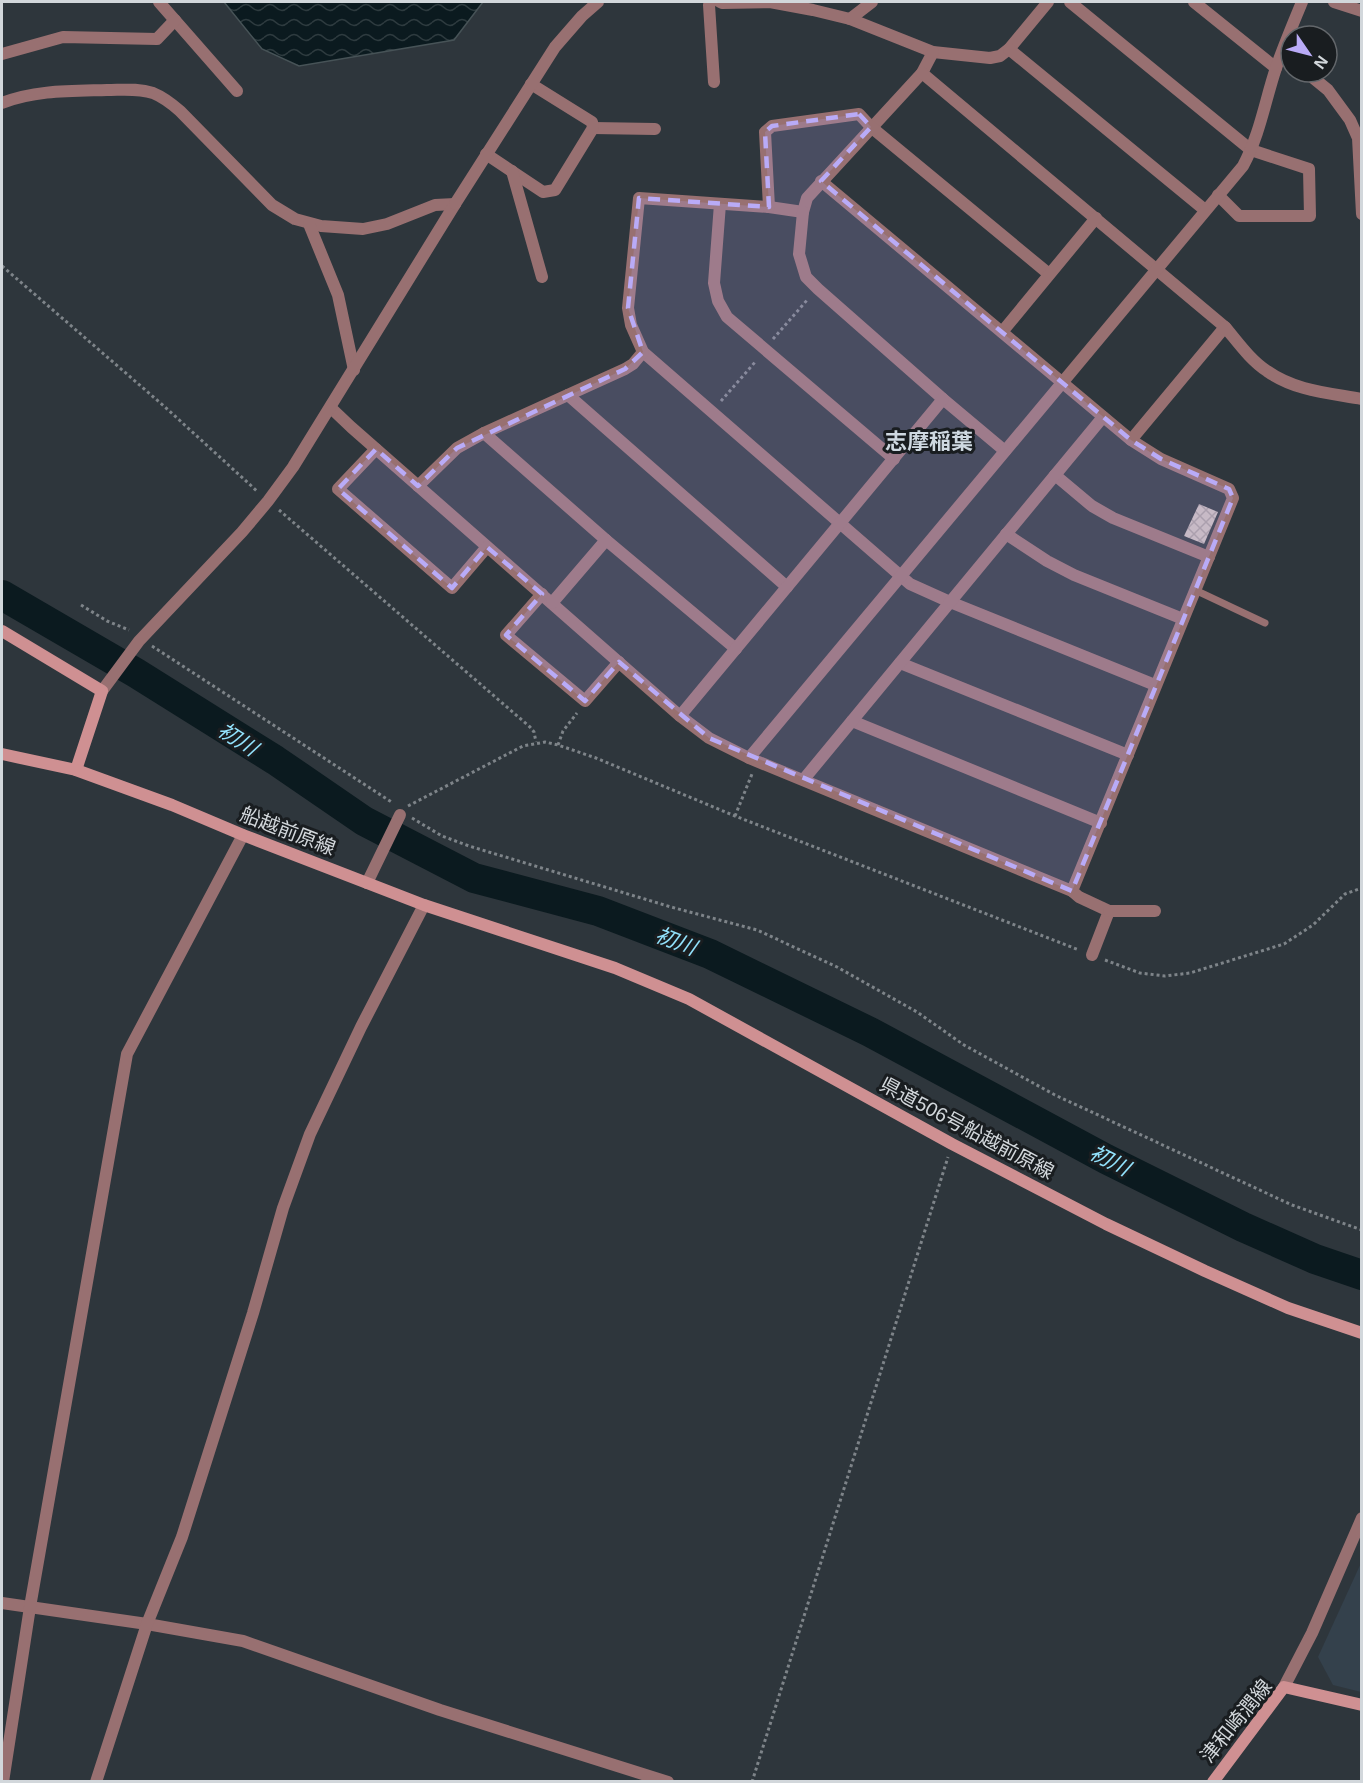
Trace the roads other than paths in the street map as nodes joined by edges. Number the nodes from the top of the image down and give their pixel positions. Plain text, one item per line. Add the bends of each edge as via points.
1 (159, 2) edge
2 (598, 2) edge
3 (711, 2) edge
4 (720, 2) edge
5 (872, 2) edge
6 (1048, 2) edge
7 (1070, 2) edge
8 (1194, 2) edge
9 (1302, 2) edge
10 (1334, 2) edge
11 (1362, 11) edge
12 (850, 19) junction
13 (175, 20) junction
14 (1296, 24) edge
15 (1009, 49) junction
16 (933, 52) junction
17 (2, 54) edge
18 (1279, 65) edge
19 (1276, 68) junction
20 (922, 74) junction
21 (714, 82) dead end
22 (531, 84) junction
23 (1321, 84) edge
24 (237, 91) dead end
25 (2, 103) edge
26 (871, 127) junction
27 (593, 128) junction
28 (656, 129) dead end
29 (1360, 137) edge
30 (1251, 150) junction
31 (486, 154) junction
32 (512, 171) junction
33 (821, 181) junction
34 (1218, 195) junction
35 (455, 204) junction
36 (720, 204) junction
37 (769, 207) junction
38 (1205, 210) junction
39 (803, 212) junction
40 (1362, 214) edge
41 (1096, 218) junction
42 (309, 224) junction
43 (1156, 269) junction
44 (1049, 274) junction
45 (542, 277) dead end
46 (1225, 327) junction
47 (1002, 332) junction
48 (642, 351) junction
49 (354, 370) junction
50 (1062, 381) junction
51 (568, 395) junction
52 (943, 399) junction
53 (1362, 399) edge
54 (331, 408) junction
55 (1103, 417) junction
56 (484, 433) junction
57 (1131, 440) junction
58 (376, 449) junction
59 (1005, 451) junction
60 (894, 459) junction
61 (1055, 475) junction
62 (418, 486) junction
63 (841, 523) junction
64 (1006, 534) junction
65 (606, 540) junction
66 (487, 546) junction
67 (1209, 556) junction
68 (900, 576) junction
69 (787, 587) junction
70 (1195, 590) junction
71 (542, 594) junction
72 (950, 602) junction
73 (552, 603) junction
74 (1183, 619) junction
75 (1264, 623) dead end
76 (2, 631) edge
77 (736, 649) junction
78 (619, 662) junction
79 (900, 663) junction
80 (1155, 685) junction
81 (102, 691) junction
82 (680, 716) junction
83 (852, 721) junction
84 (2, 754) edge
85 (1128, 754) junction
86 (753, 759) junction
87 (76, 770) junction
88 (804, 779) junction
89 (402, 813) road end
90 (1101, 823) junction
91 (243, 836) junction
92 (367, 883) junction
93 (1072, 891) junction
94 (424, 905) junction
95 (1109, 911) junction
96 (1155, 911) dead end
97 (559, 949) joint
98 (1094, 951) road end
99 (1362, 1333) edge
100 (1361, 1520) edge
101 (2, 1603) edge
102 (30, 1607) junction
103 (147, 1624) junction
104 (1284, 1687) junction
105 (1362, 1705) edge
106 (3, 1782) edge
107 (96, 1782) edge
108 (668, 1782) edge
109 (1213, 1782) edge

1 - 13 street
2 - 22 street via 555,47
3 - 21 street
4 - 12 street via 770,2
5 - 12 street
6 - 15 street
7 - 30 street
8 - 19 street
9 - 14 street
10 - 11 street
12 - 16 street
13 - 17 street via 157,39 63,37
13 - 24 street
15 - 16 street via 990,58
15 - 38 street
16 - 20 street
18 - 19 street
19 - 30 street
20 - 26 street
20 - 41 street
22 - 27 street via 592,122
22 - 31 street
23 - 29 street
25 - 42 street via 65,91 153,93 180,111 272,206
26 - 33 street
26 - 37 street via 859,114 772,126 765,132
26 - 44 street
27 - 28 street
27 - 32 street via 555,190 543,192
29 - 40 street
30 - 34 street via 1243,166
30 - 34 street via 1309,169 1310,216 1239,216
31 - 32 street
31 - 35 street
32 - 45 street
33 - 39 street via 807,198
33 - 47 street
34 - 38 street
35 - 42 street via 435,205 363,229
35 - 49 street
36 - 37 street
36 - 48 street via 639,198 628,308
36 - 60 street via 714,283 727,317
37 - 39 street
38 - 43 street
39 - 52 street via 799,254 806,277
41 - 43 street
41 - 44 street
42 - 49 street via 338,295
43 - 46 street
43 - 50 street
44 - 47 street
46 - 53 street via 1267,371 1301,388
46 - 57 street
47 - 50 street
48 - 51 street via 625,369
48 - 63 street
49 - 54 street
50 - 55 street
50 - 59 street
51 - 56 street
51 - 69 street
52 - 59 street
52 - 60 street
54 - 58 street
54 - 81 street via 293,467 243,532 140,640
55 - 57 street
55 - 61 street
56 - 62 street via 457,448
56 - 65 street
57 - 67 street via 1161,459 1229,489 1233,498
58 - 62 street
58 - 66 street via 338,489 452,588
59 - 68 street
60 - 63 street
61 - 64 street
61 - 67 street via 1113,518
62 - 66 street
63 - 68 street
63 - 69 street
64 - 72 street
64 - 74 street via 1074,575
65 - 73 street
65 - 77 street
66 - 71 street
67 - 70 street
68 - 72 street
68 - 86 street
69 - 77 street
70 - 74 street
70 - 75 lane
71 - 73 street
71 - 78 street via 506,635 585,701
72 - 79 street
72 - 80 street
73 - 78 street
74 - 80 street
76 - 81 main road
77 - 82 street
78 - 82 street
79 - 83 street
79 - 85 street
80 - 85 street
81 - 87 main road
82 - 86 street via 709,738
83 - 88 street
83 - 90 street
84 - 87 main road, 船越前原線
85 - 90 street
86 - 88 street
87 - 91 main road, 船越前原線
88 - 93 street
89 - 92 street
90 - 93 street
91 - 92 main road, 船越前原線
91 - 102 street via 127,1054
92 - 94 main road, 船越前原線
93 - 95 street
94 - 97 main road, 船越前原線
94 - 103 street via 310,1134 283,1208 183,1537
95 - 96 street
95 - 98 street
97 - 99 main road, 県道506号船越前原線 via 689,999 952,1144 1205,1271 1288,1308
100 - 104 street
101 - 102 street
102 - 103 street
102 - 106 street
103 - 107 street
103 - 108 street via 243,1641 440,1710
104 - 105 main road, 津和崎潤線
104 - 109 main road, 津和崎潤線

